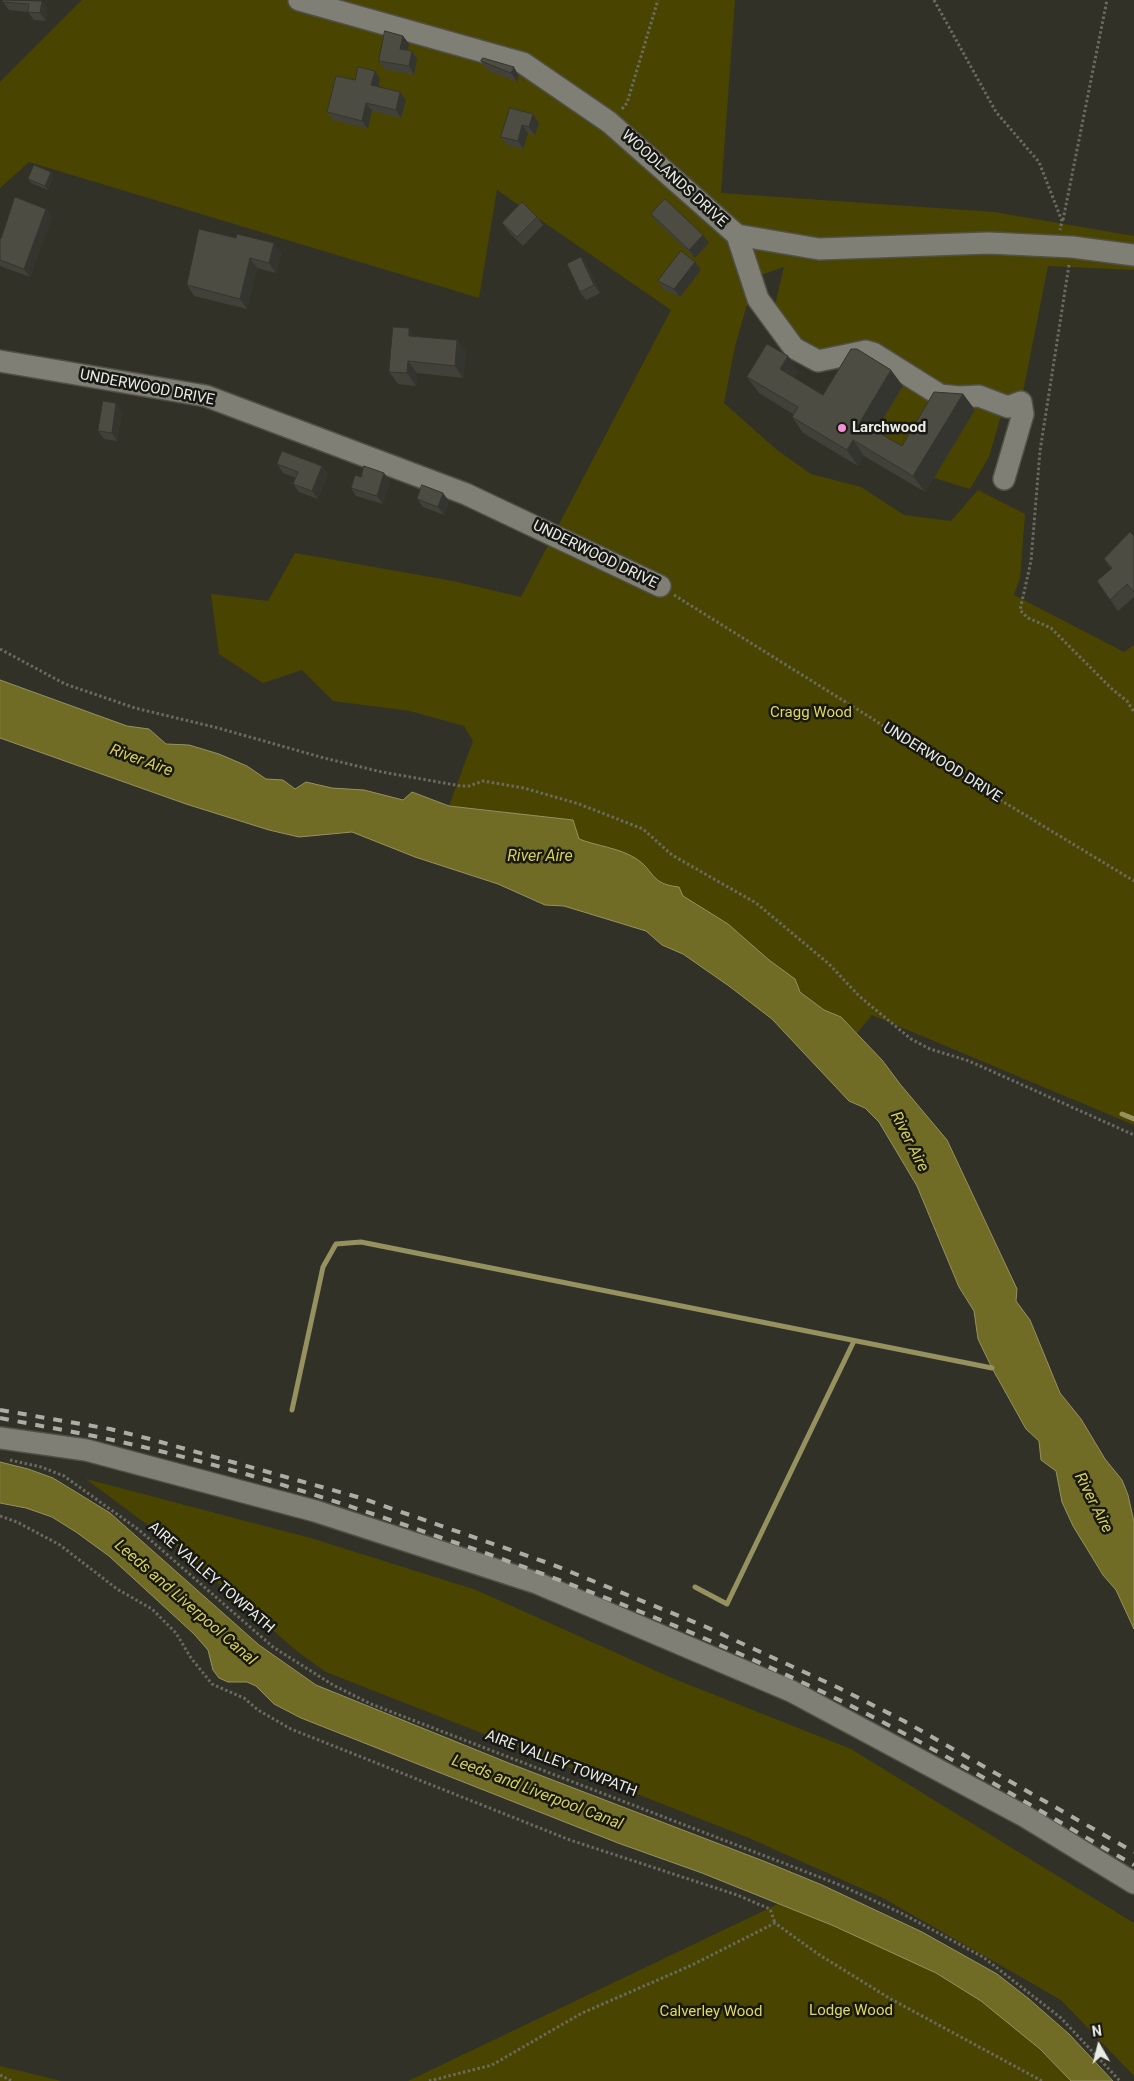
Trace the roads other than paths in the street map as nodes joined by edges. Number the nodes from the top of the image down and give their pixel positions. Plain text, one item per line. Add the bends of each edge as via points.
1 (299, 0) edge
2 (736, 235) junction
3 (1134, 255) edge
4 (0, 361) edge
5 (1004, 479) dead end
6 (660, 586) road end
7 (0, 1438) edge
8 (1134, 1883) edge

1 - 2 street, WOODLANDS DRIVE via 523,63 609,122
2 - 3 street, WOODLANDS DRIVE via 819,250 989,243
2 - 5 street via 758,299 794,348 818,361 866,351 940,394 979,396 1008,407 1020,402 1023,414
4 - 6 street, UNDERWOOD DRIVE via 206,396 466,494
7 - 8 street via 86,1450 305,1509 537,1583 791,1691 1026,1817

